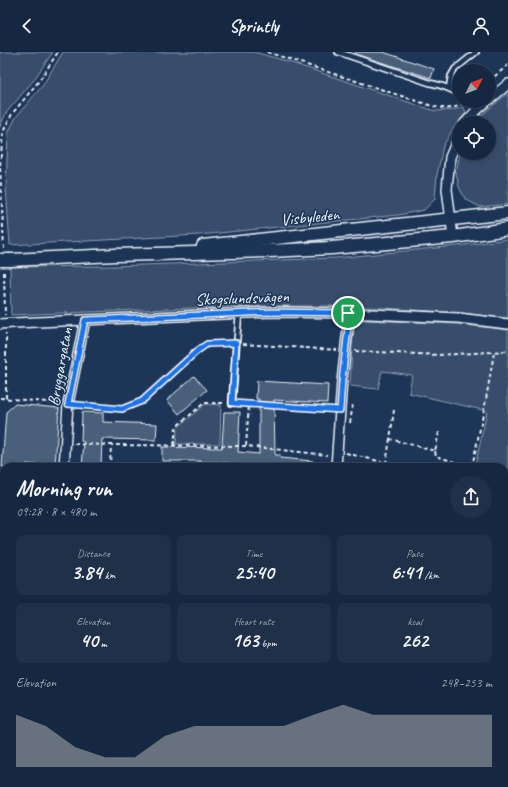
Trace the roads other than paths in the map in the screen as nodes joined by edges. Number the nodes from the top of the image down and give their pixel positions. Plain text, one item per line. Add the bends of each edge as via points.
1 (338, 52) edge
2 (476, 52) edge
3 (508, 84) edge
4 (449, 88) junction
5 (452, 90) edge
6 (496, 94) edge
7 (477, 110) edge
8 (471, 116) edge
9 (452, 152) edge
10 (508, 213) edge
11 (451, 219) junction
12 (508, 229) edge
13 (453, 237) junction
14 (116, 255) junction
15 (4, 261) edge
16 (348, 313) junction
17 (238, 314) junction
18 (85, 320) junction
19 (6, 322) edge
20 (508, 324) edge
21 (232, 403) road end
22 (64, 463) edge
23 (336, 463) edge

1 - 4 lane
2 - 4 lane via 456,69 451,76
3 - 6 street
4 - 5 lane
7 - 8 street
9 - 11 street via 448,189
10 - 11 main road, Visbyleden
11 - 13 street
11 - 14 main road, Visbyleden
12 - 13 main road, Visbyleden
13 - 14 main road, Visbyleden via 332,248
14 - 15 main road, Visbyleden
16 - 17 street, Skogslundsvägen
16 - 20 street, Skogslundsvägen via 458,318
16 - 23 street
17 - 18 street, Skogslundsvägen
17 - 21 lane
18 - 19 street, Skogslundsvägen
18 - 22 street, Bryggargatan via 68,404

